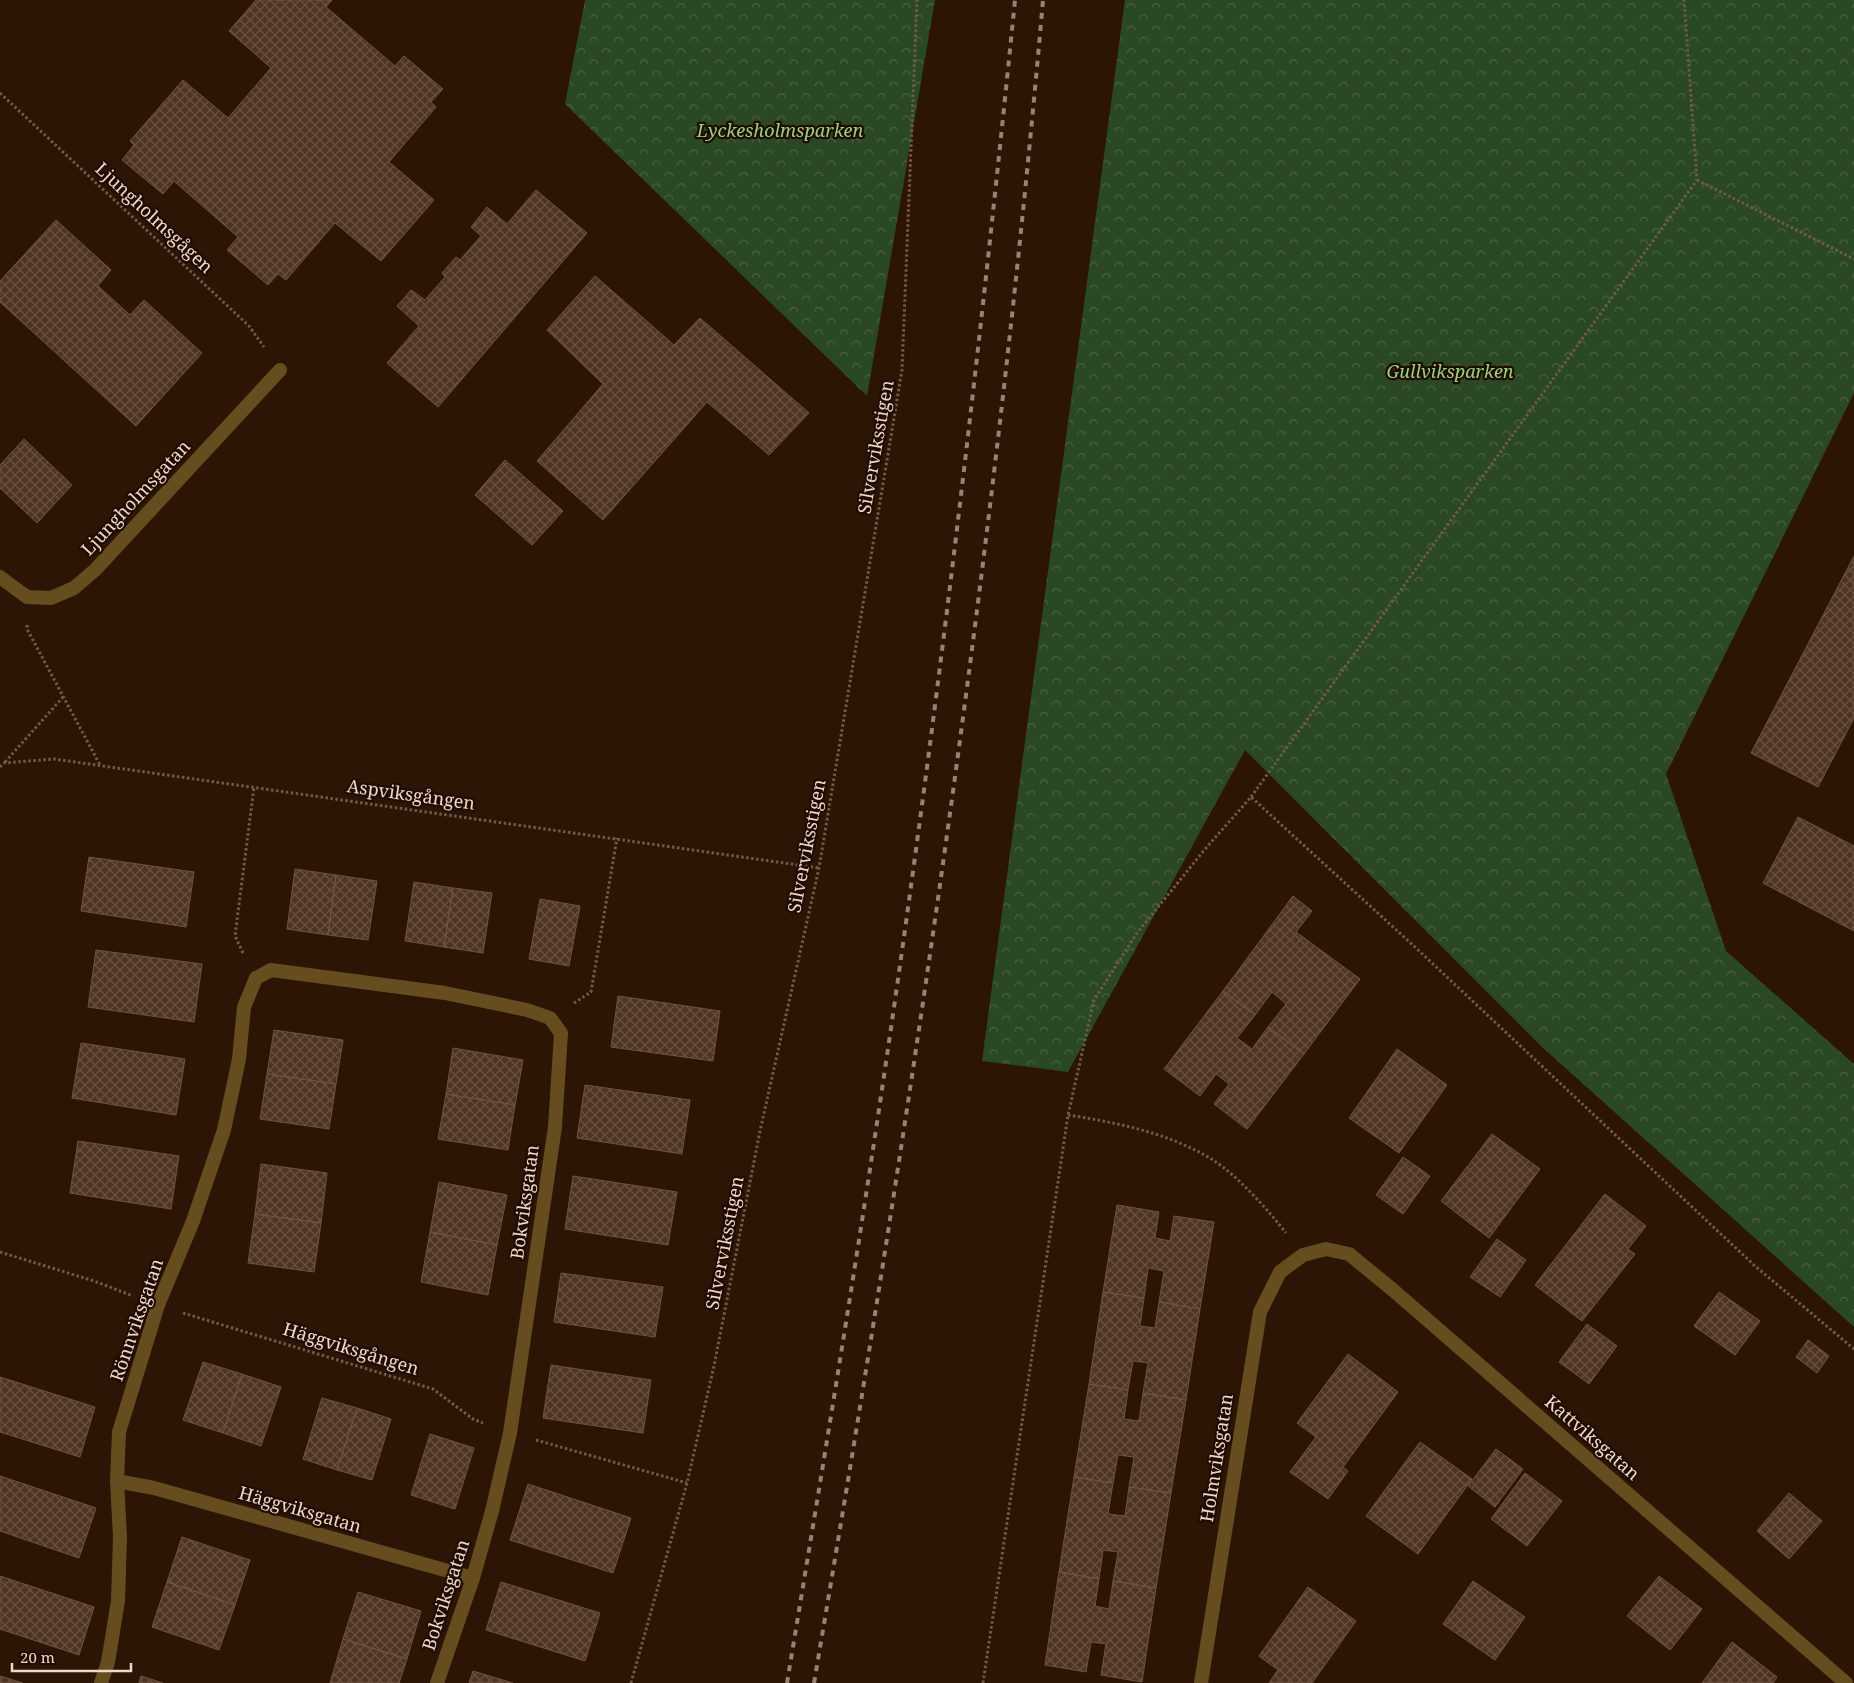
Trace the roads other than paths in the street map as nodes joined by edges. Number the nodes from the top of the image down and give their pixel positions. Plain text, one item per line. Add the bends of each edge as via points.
1 (280, 370) road end
2 (0, 577) edge
3 (550, 1018) joint
4 (1303, 1255) joint
5 (117, 1481) junction
6 (473, 1578) junction
7 (102, 1683) edge
8 (437, 1683) edge
9 (1200, 1683) edge
10 (1846, 1683) edge

1 - 2 street, Ljungholmsgatan via 95,570 74,588 51,598 26,597
3 - 5 street, Rönnviksgatan via 445,993 271,970 256,978 244,1007 239,1059 224,1130 194,1221 158,1305 119,1432
3 - 6 street, Bokviksgatan via 560,1033 555,1127 510,1433
4 - 9 street, Holmviksgatan via 1280,1272 1260,1312
4 - 10 street, Kattviksgatan via 1326,1249 1349,1254
5 - 6 street, Häggviksgatan via 154,1488
5 - 7 street, Rönnviksgatan via 120,1537 118,1601
6 - 8 street, Bokviksgatan

